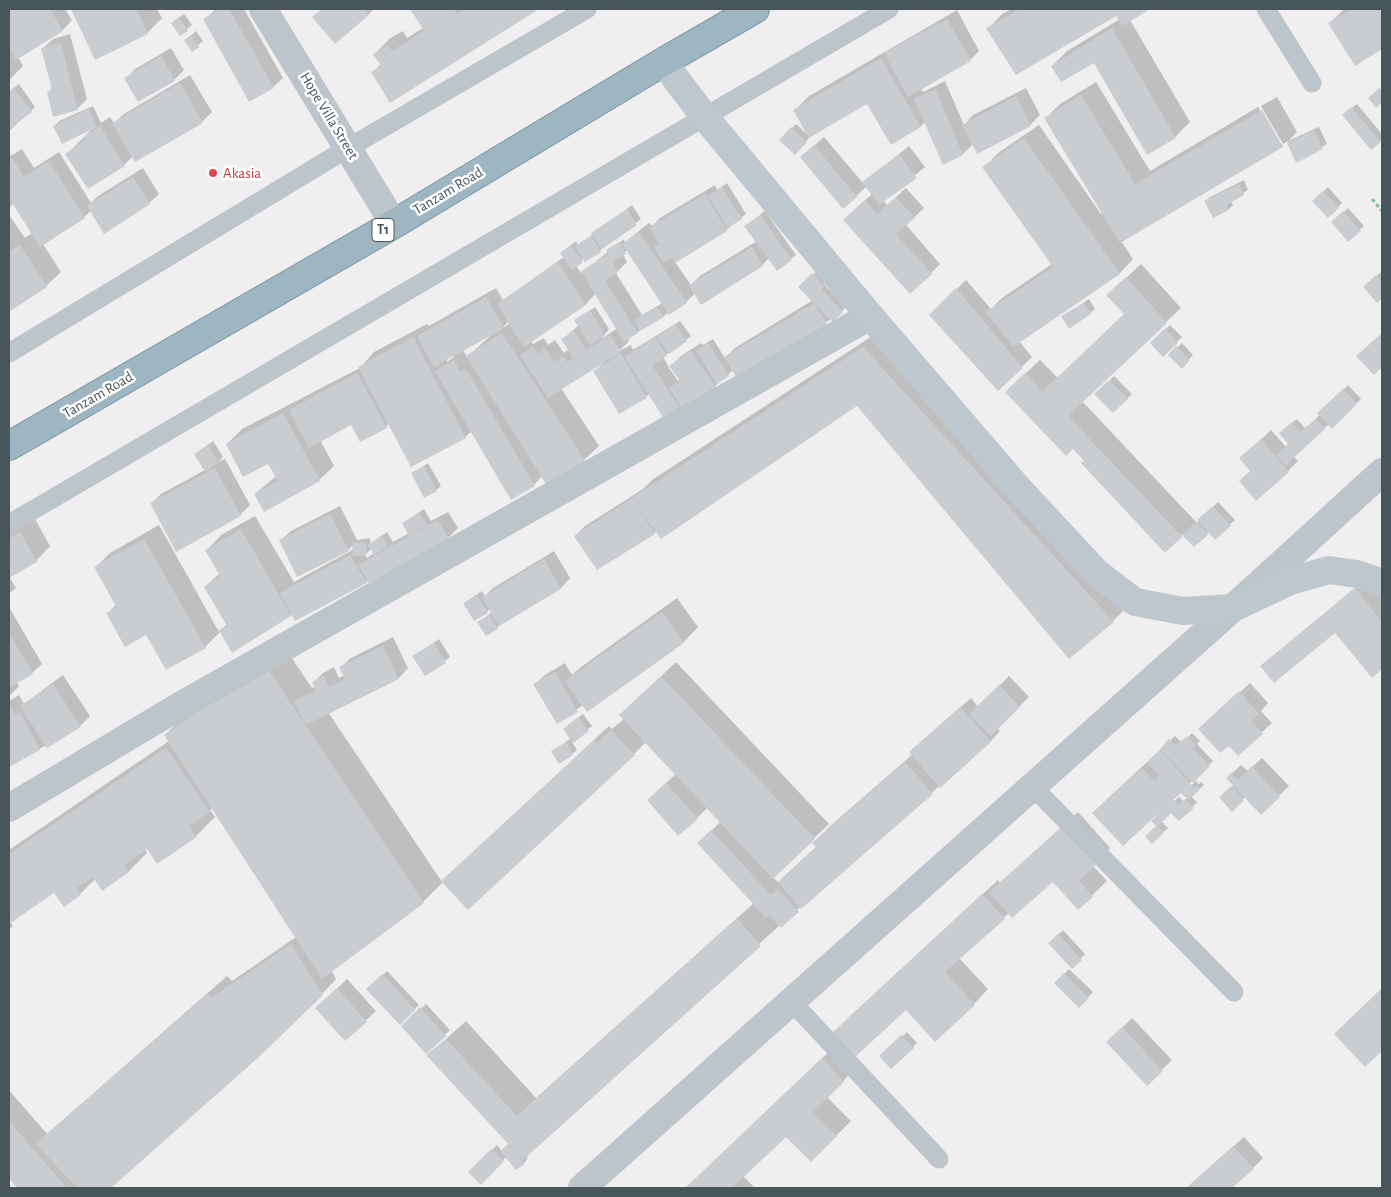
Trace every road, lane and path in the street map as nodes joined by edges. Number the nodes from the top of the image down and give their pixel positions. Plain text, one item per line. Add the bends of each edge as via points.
1 (263, 9) edge
2 (587, 9) edge
3 (755, 9) edge
4 (889, 9) edge
5 (1266, 9) edge
6 (663, 62) junction
7 (1312, 83) dead end
8 (704, 116) junction
9 (348, 148) junction
10 (1372, 199) dead end
11 (1382, 211) edge
12 (394, 224) junction
13 (870, 316) junction
14 (9, 353) edge
15 (9, 446) edge
16 (1382, 472) edge
17 (9, 524) edge
18 (1382, 583) edge
19 (1233, 608) junction
20 (1033, 787) junction
21 (9, 808) edge
22 (1234, 992) dead end
23 (792, 1002) junction
24 (939, 1159) dead end
25 (582, 1188) edge

1 - 9 street, Hope Villa Street
2 - 9 lane
3 - 6 highway, Tanzam Road / T1
4 - 8 lane
5 - 7 lane
6 - 8 main road
6 - 12 highway, Tanzam Road / T1
8 - 13 main road
8 - 17 lane
9 - 12 street, Hope Villa Street
9 - 14 lane
10 - 11 path
12 - 15 highway, Tanzam Road / T1
13 - 19 main road via 1017,487 1096,572 1135,602 1183,612
13 - 21 street via 178,707
16 - 19 street
18 - 19 main road via 1357,574 1328,570 1290,581
19 - 20 street
20 - 22 lane
20 - 23 street
23 - 24 lane
23 - 25 street

